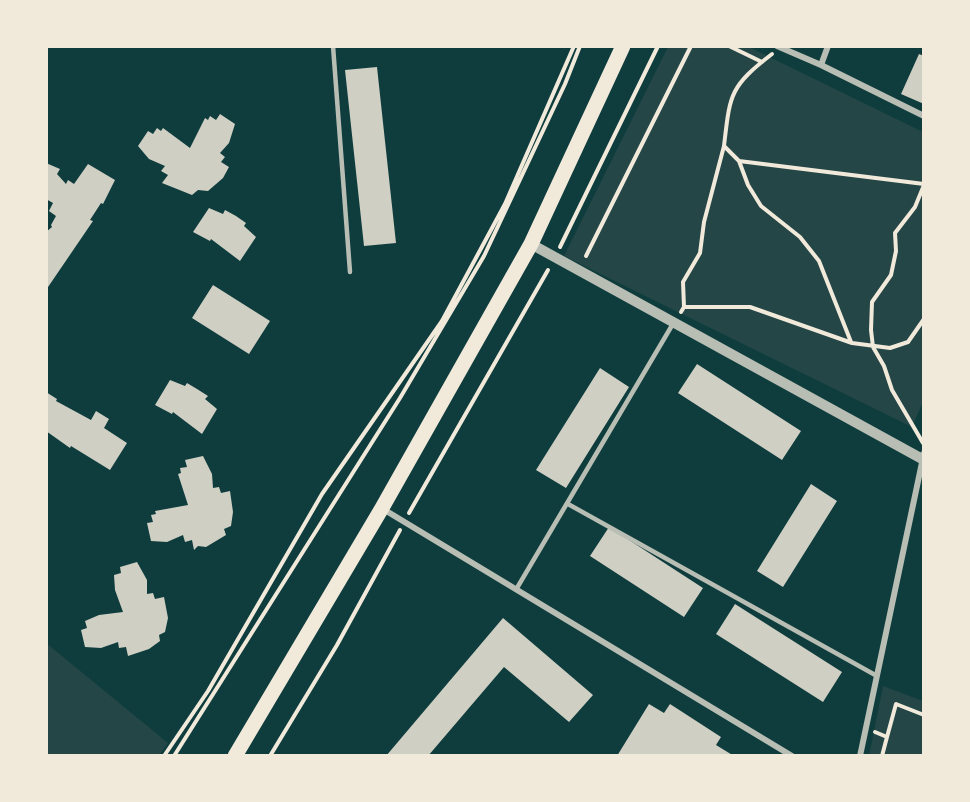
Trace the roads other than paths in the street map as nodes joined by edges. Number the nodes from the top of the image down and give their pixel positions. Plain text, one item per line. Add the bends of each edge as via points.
1 (333, 46) edge
2 (623, 46) edge
3 (828, 46) edge
4 (779, 47) edge
5 (821, 65) junction
6 (924, 116) edge
7 (531, 244) junction
8 (350, 272) dead end
9 (675, 322) junction
10 (923, 457) edge
11 (568, 504) junction
12 (382, 508) junction
13 (517, 588) junction
14 (877, 676) junction
15 (235, 756) edge
16 (792, 756) edge
17 (860, 756) edge

1 - 8 lane
2 - 7 main road
3 - 5 street
4 - 5 street
5 - 6 street
7 - 9 street
7 - 12 main road
9 - 10 street
9 - 11 lane
10 - 14 street
11 - 13 lane
11 - 14 lane
12 - 13 street
12 - 15 main road
13 - 16 street
14 - 17 street

